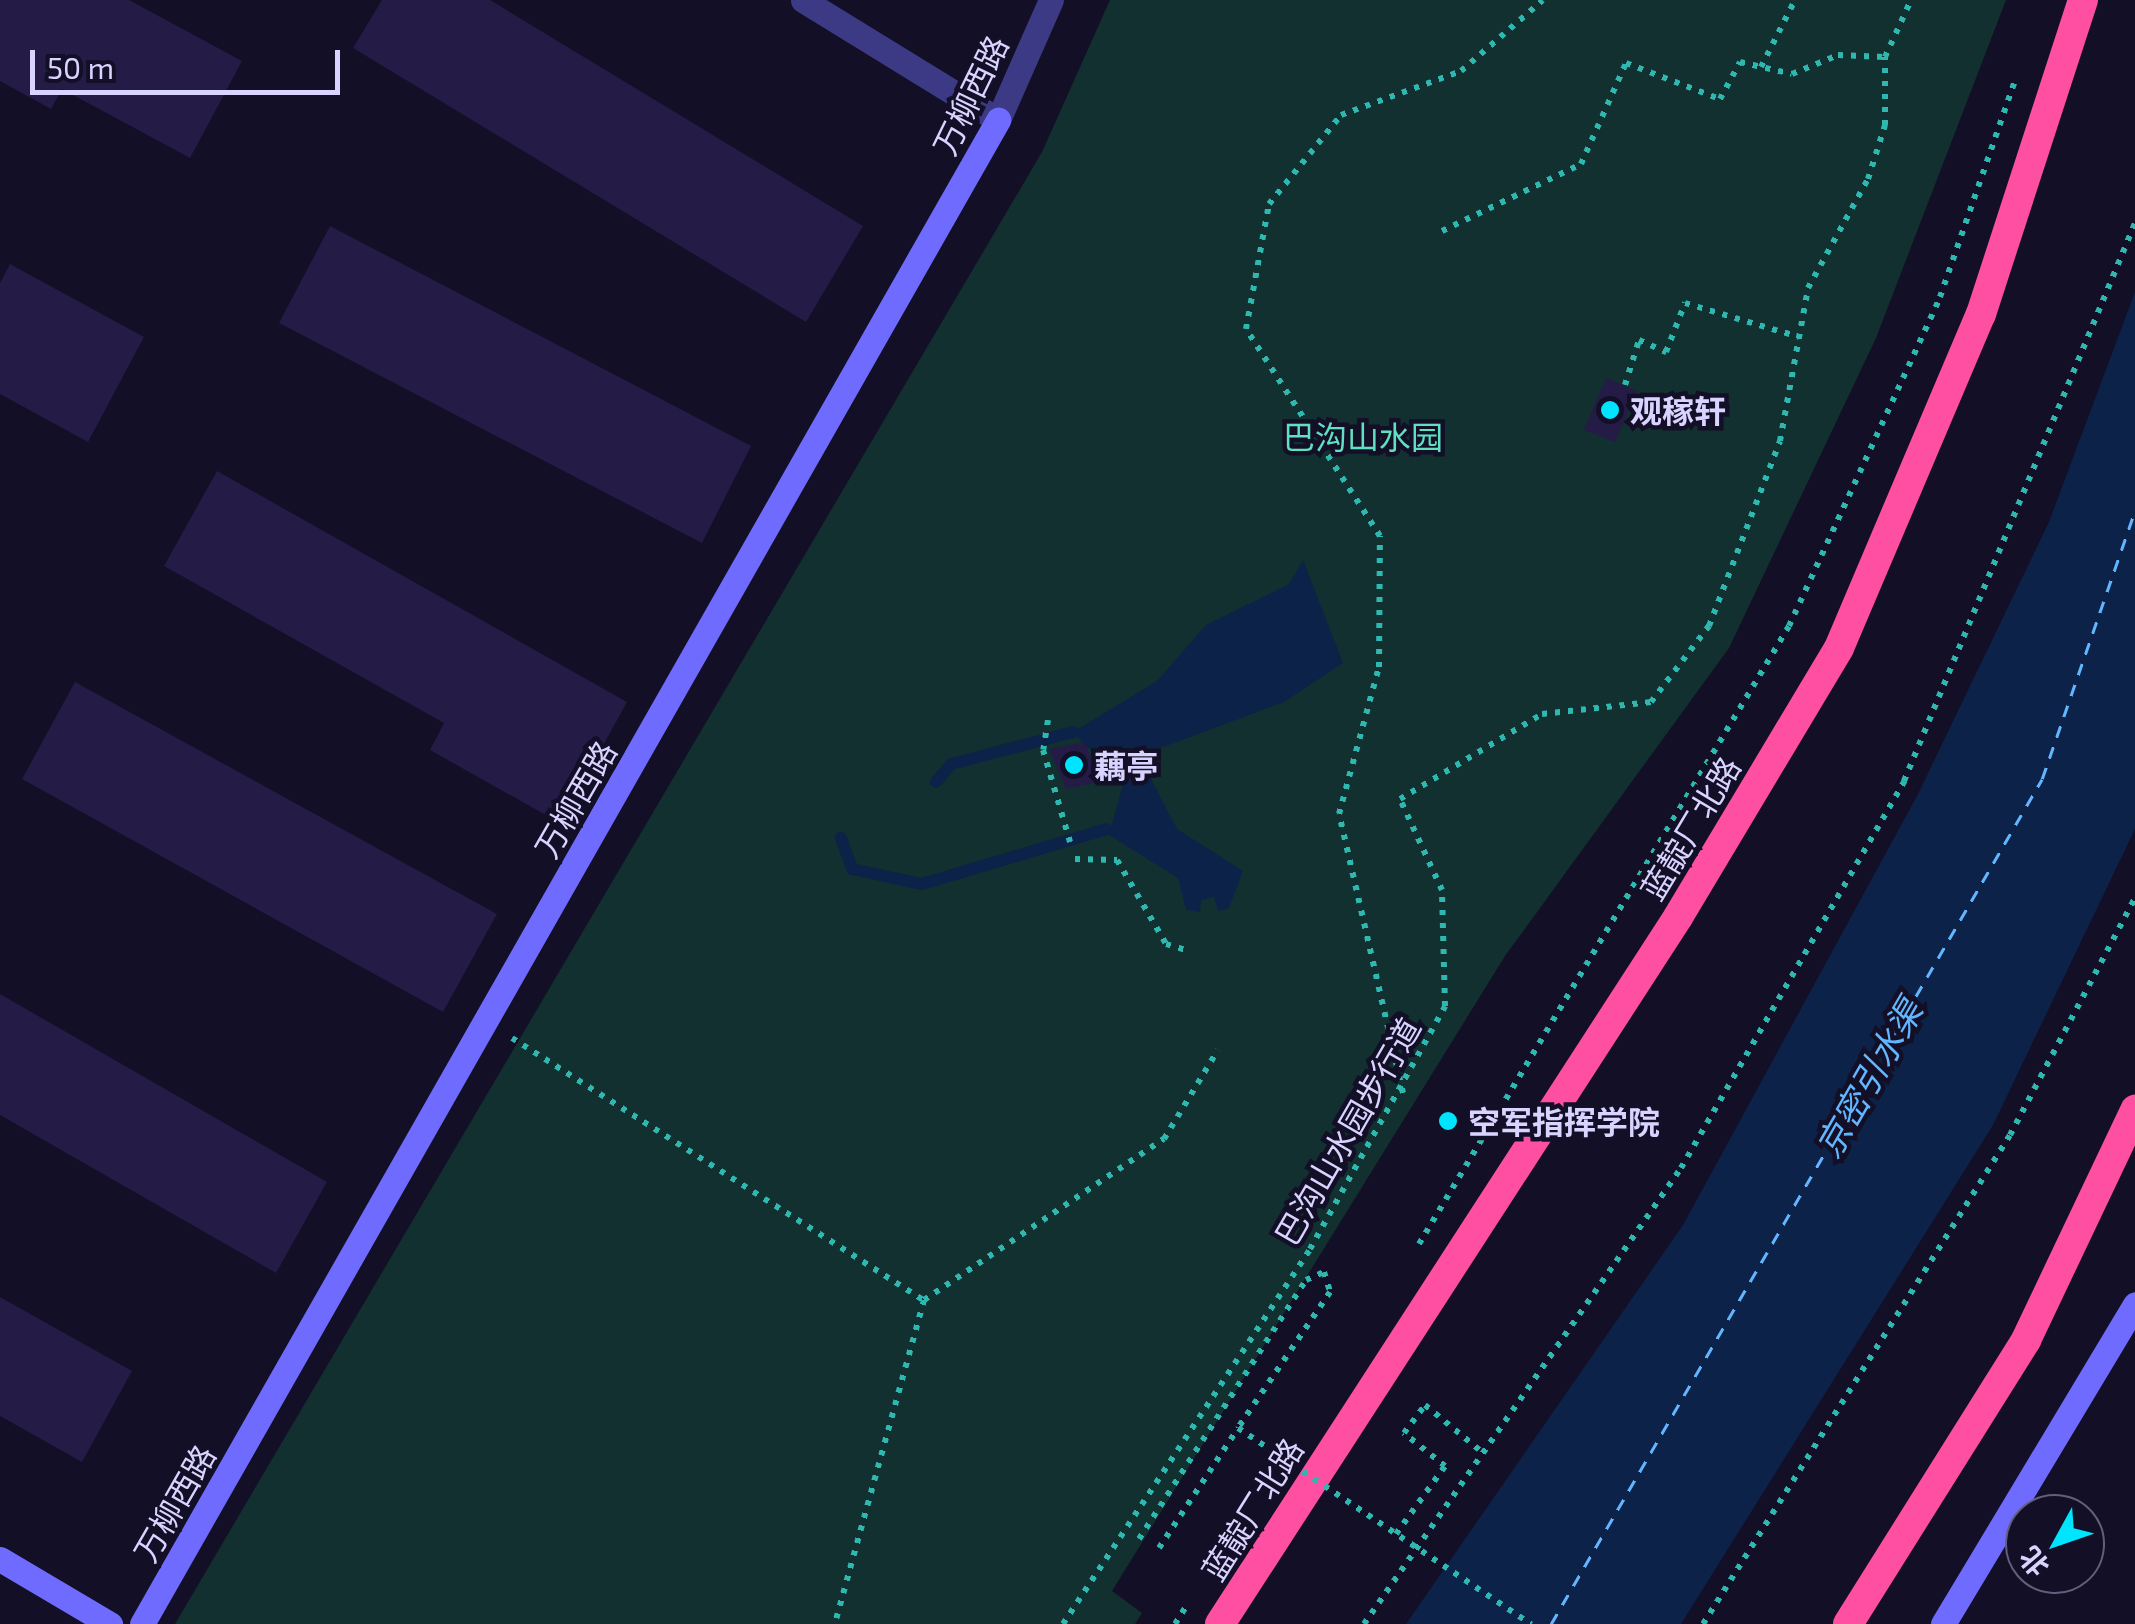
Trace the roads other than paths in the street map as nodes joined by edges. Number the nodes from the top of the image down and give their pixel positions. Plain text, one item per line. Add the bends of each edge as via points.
1 (803, 0) edge
2 (1051, 0) edge
3 (2084, 0) edge
4 (998, 120) junction
5 (2135, 1110) edge
6 (2135, 1304) edge
7 (0, 1559) edge
8 (110, 1624) edge
9 (142, 1624) edge
10 (1220, 1624) edge
11 (1848, 1624) edge
12 (1944, 1624) edge

1 - 4 street
2 - 4 street, 万柳西路
3 - 10 highway, 蓝靛厂北路 via 1980,314 1839,648 1678,917
4 - 9 street, 万柳西路
5 - 11 highway via 2026,1340
6 - 12 street
7 - 8 street

